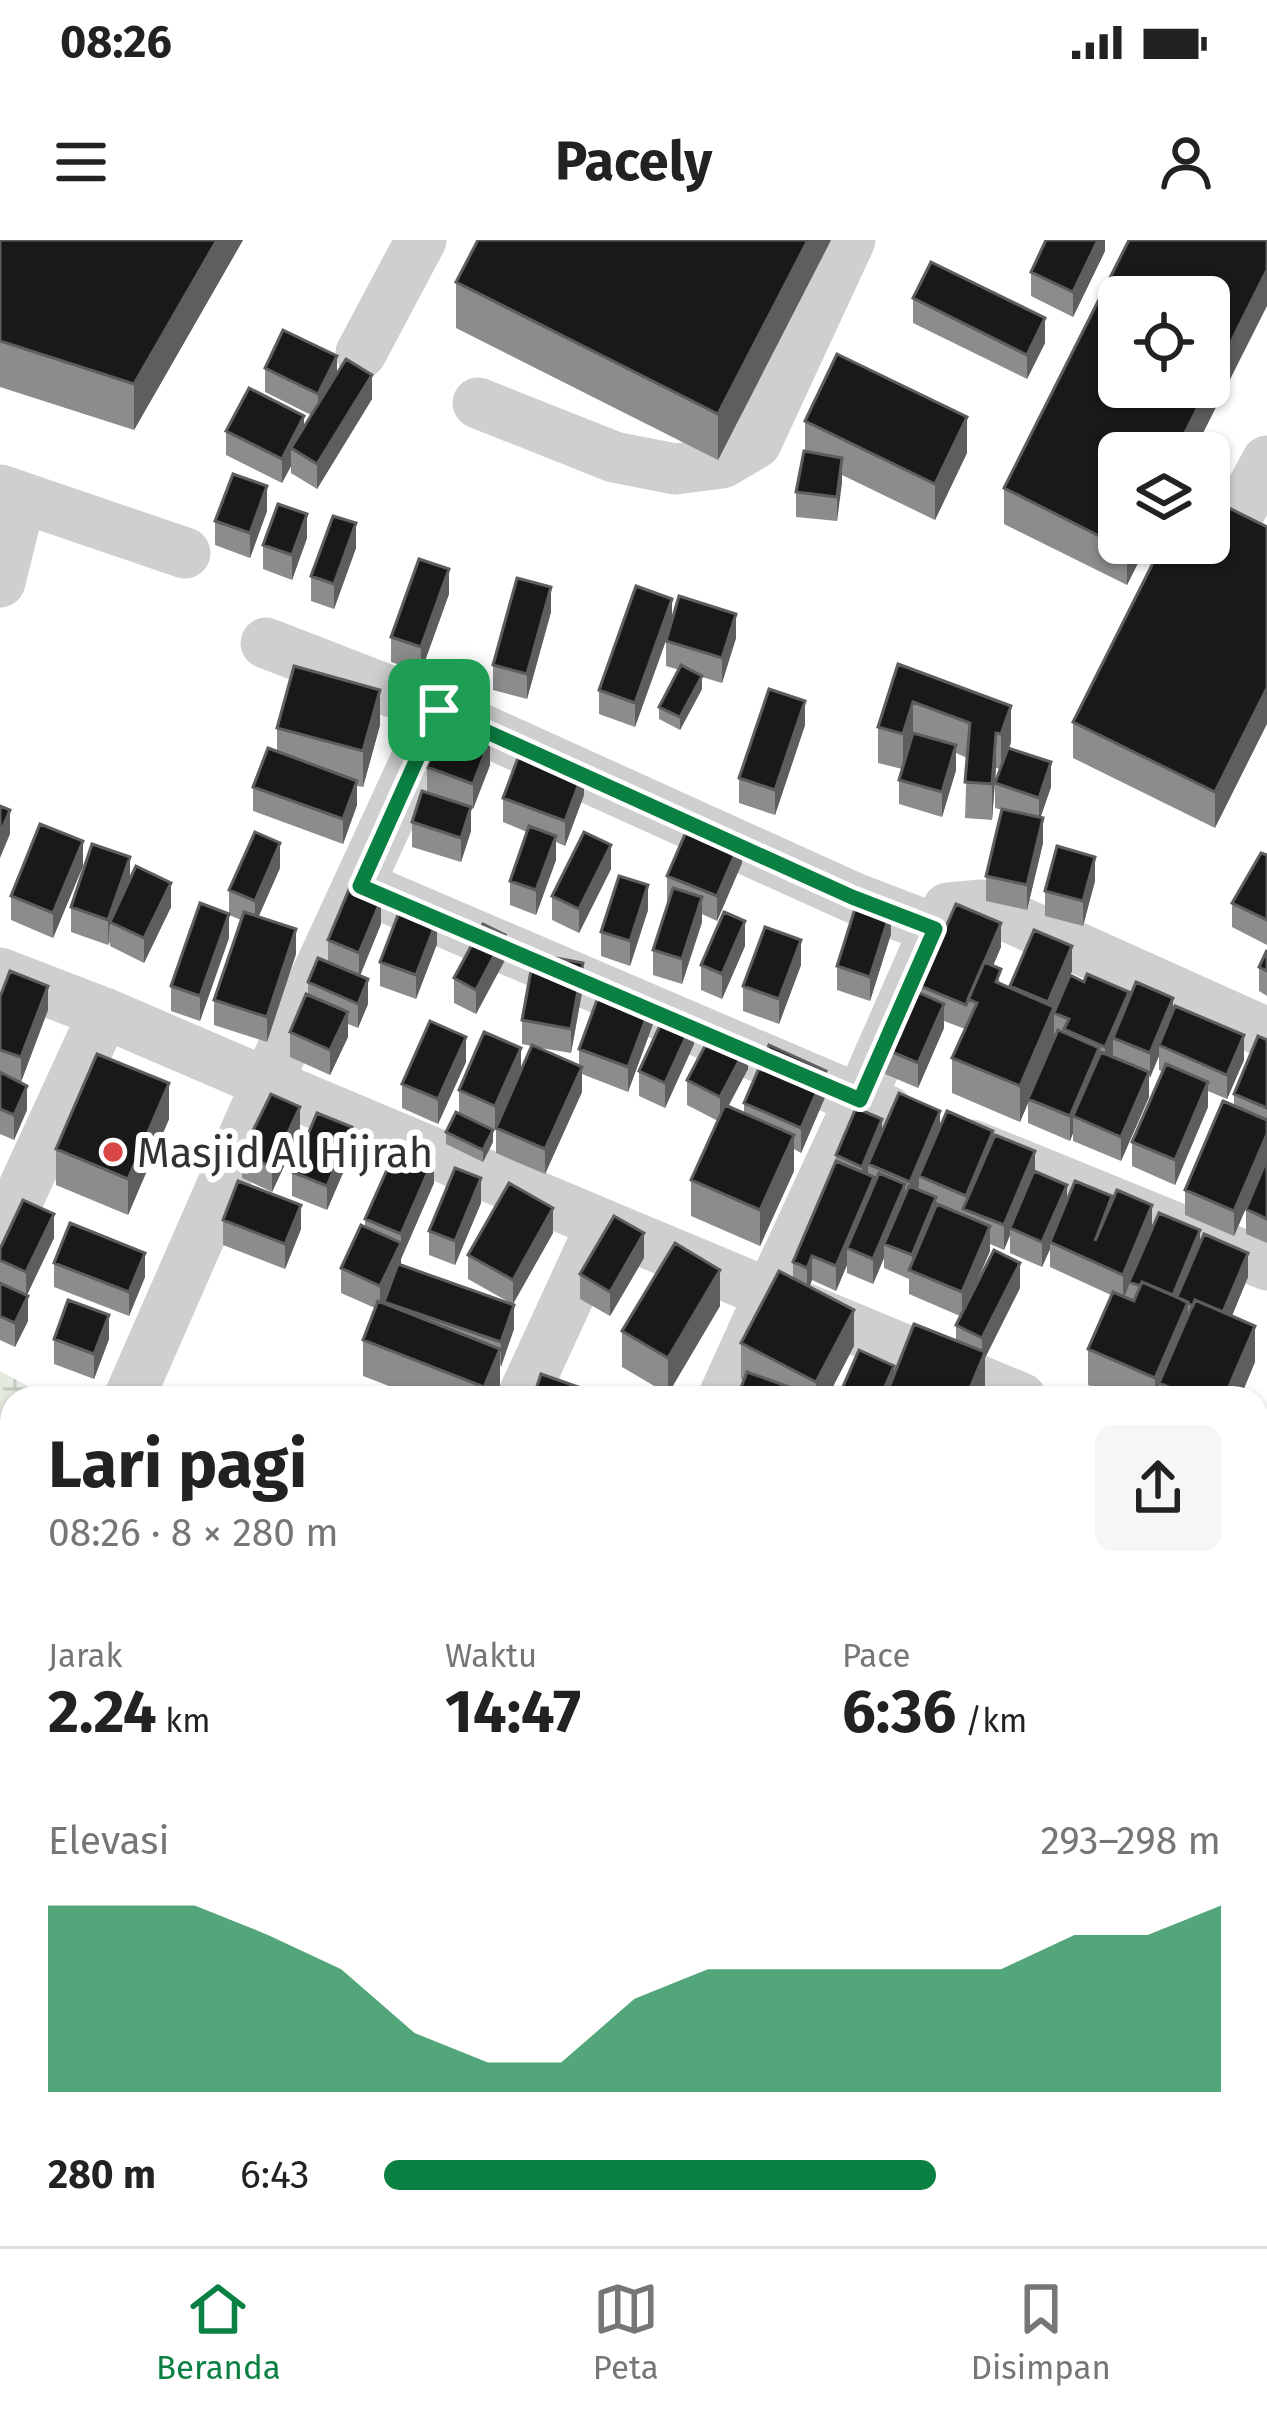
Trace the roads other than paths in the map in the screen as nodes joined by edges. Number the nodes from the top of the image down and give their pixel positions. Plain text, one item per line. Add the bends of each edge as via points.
1 (421, 240) edge
2 (850, 240) edge
3 (362, 353) dead end
4 (478, 403) dead end
5 (1267, 461) edge
6 (10, 493) edge
7 (1230, 530) edge
8 (185, 553) dead end
9 (0, 582) edge
10 (266, 643) dead end
11 (439, 710) junction
12 (360, 886) junction
13 (935, 929) junction
14 (0, 973) edge
15 (104, 1013) junction
16 (1267, 1033) edge
17 (267, 1083) junction
18 (860, 1100) junction
19 (602, 1224) junction
20 (0, 1239) edge
21 (1267, 1265) edge
22 (770, 1294) junction
23 (134, 1386) edge
24 (528, 1386) edge
25 (728, 1386) edge
26 (992, 1386) edge

1 - 3 street
2 - 4 street via 756,443 722,463 675,469 614,457
5 - 7 street
6 - 8 street
6 - 9 street
10 - 11 street
11 - 12 street
11 - 13 street
12 - 17 street
12 - 18 street
13 - 16 street via 948,908 982,905
13 - 18 street
14 - 15 street
15 - 17 street
15 - 20 street
17 - 19 street
17 - 23 street
18 - 21 street
18 - 22 street
19 - 22 street
19 - 24 street
22 - 25 street
22 - 26 street

